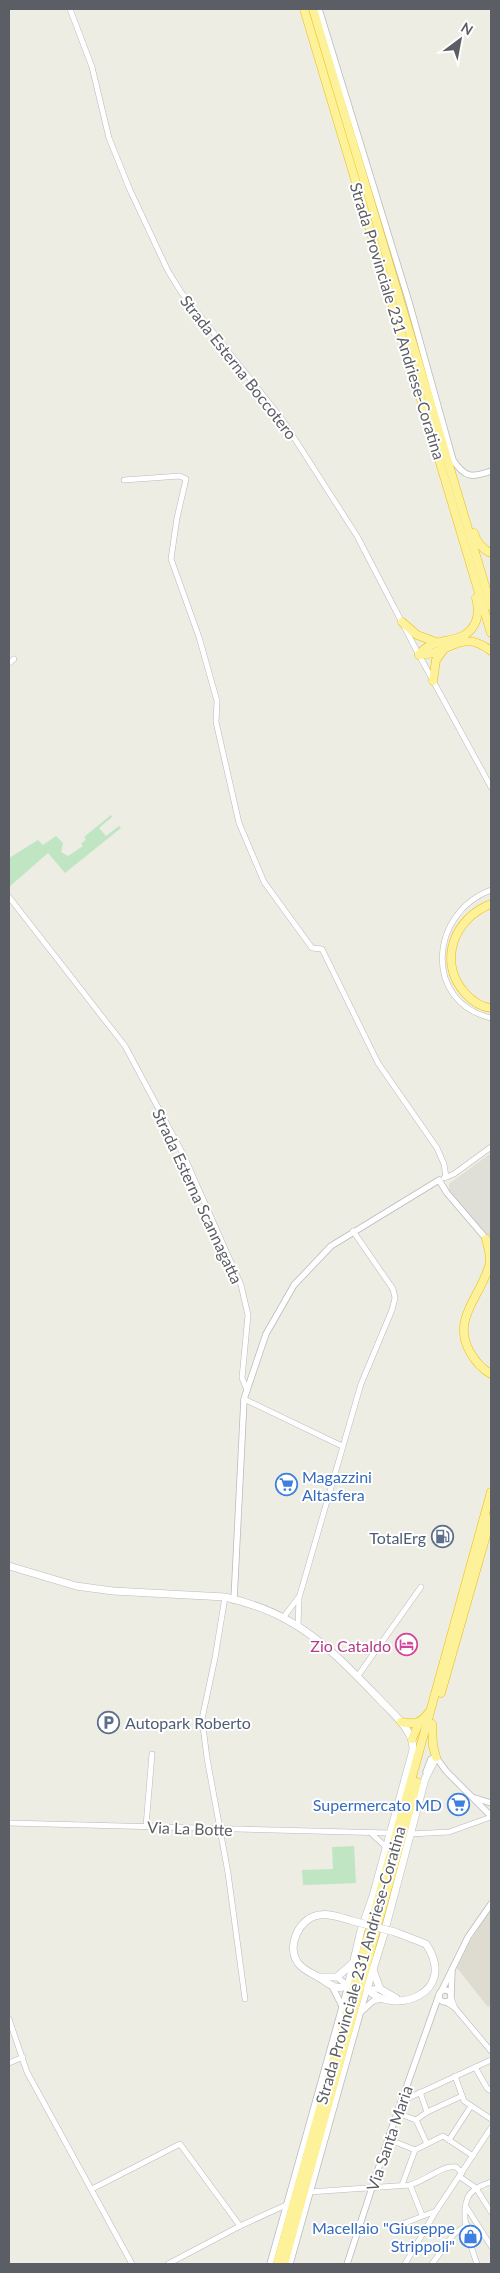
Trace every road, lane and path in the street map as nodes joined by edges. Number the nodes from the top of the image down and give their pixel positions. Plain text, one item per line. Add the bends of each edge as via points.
1 (70, 9) edge
2 (304, 9) edge
3 (313, 9) edge
4 (319, 9) edge
5 (491, 472) edge
6 (124, 480) dead end
7 (460, 501) junction
8 (491, 552) edge
9 (473, 572) junction
10 (491, 583) edge
11 (491, 594) edge
12 (491, 606) edge
13 (402, 622) junction
14 (491, 633) edge
15 (436, 642) junction
16 (446, 647) junction
17 (491, 651) edge
18 (419, 655) junction
19 (14, 659) dead end
20 (9, 663) edge
21 (433, 681) junction
22 (491, 787) edge
23 (491, 890) edge
24 (9, 897) edge
25 (491, 904) edge
26 (491, 1008) edge
27 (491, 1018) edge
28 (491, 1147) edge
29 (446, 1177) junction
30 (439, 1180) junction
31 (353, 1231) junction
32 (489, 1242) edge
33 (490, 1264) edge
34 (491, 1276) edge
35 (482, 1283) junction
36 (491, 1374) edge
37 (247, 1390) junction
38 (244, 1399) junction
39 (342, 1446) junction
40 (491, 1492) edge
41 (491, 1518) edge
42 (9, 1566) edge
43 (421, 1588) dead end
44 (224, 1597) junction
45 (299, 1598) junction
46 (234, 1600) junction
47 (283, 1618) junction
48 (298, 1626) junction
49 (357, 1677) junction
50 (432, 1708) junction
51 (401, 1722) junction
52 (419, 1723) junction
53 (432, 1724) junction
54 (412, 1739) junction
55 (152, 1754) dead end
56 (436, 1757) junction
57 (431, 1768) junction
58 (446, 1771) junction
59 (425, 1779) junction
60 (471, 1797) junction
61 (491, 1804) edge
62 (491, 1816) edge
63 (9, 1823) edge
64 (146, 1826) junction
65 (220, 1828) junction
66 (372, 1833) junction
67 (390, 1833) junction
68 (410, 1834) junction
69 (386, 1847) junction
70 (491, 1904) edge
71 (354, 1961) junction
72 (454, 1962) junction
73 (373, 1968) junction
74 (318, 1977) junction
75 (337, 1977) junction
76 (348, 1986) junction
77 (333, 1988) junction
78 (367, 1989) junction
79 (380, 1989) junction
80 (440, 1994) junction
81 (245, 1999) dead end
82 (380, 1999) junction
83 (399, 1999) junction
84 (448, 1999) junction
85 (342, 2006) junction
86 (361, 2012) junction
87 (434, 2012) junction
88 (9, 2019) edge
89 (491, 2050) edge
90 (23, 2057) junction
91 (491, 2060) edge
92 (9, 2063) edge
93 (475, 2067) junction
94 (455, 2076) junction
95 (491, 2091) edge
96 (420, 2092) junction
97 (462, 2096) junction
98 (402, 2101) junction
99 (471, 2106) junction
100 (427, 2112) junction
101 (398, 2113) junction
102 (491, 2119) edge
103 (416, 2120) junction
104 (491, 2128) edge
105 (388, 2140) junction
106 (449, 2140) junction
107 (427, 2144) junction
108 (415, 2150) junction
109 (473, 2156) junction
110 (461, 2175) junction
111 (491, 2182) edge
112 (402, 2185) junction
113 (410, 2185) junction
114 (371, 2188) junction
115 (476, 2188) junction
116 (92, 2189) junction
117 (309, 2192) junction
118 (286, 2205) junction
119 (466, 2207) junction
120 (436, 2211) junction
121 (491, 2212) edge
122 (422, 2215) junction
123 (240, 2226) junction
124 (467, 2226) junction
125 (392, 2228) dead end
126 (491, 2246) edge
127 (132, 2264) edge
128 (168, 2264) edge
129 (270, 2264) edge
130 (277, 2264) edge
131 (284, 2264) edge
132 (290, 2264) edge
133 (347, 2264) edge
134 (405, 2264) edge
135 (432, 2264) edge
136 (477, 2264) edge

1 - 13 street, Strada Esterna Boccotero via 92,67 109,138 168,271 181,292 282,419 357,536
2 - 9 highway, Strada Provinciale 231 Andriese-Coratina
3 - 7 highway, Strada Provinciale 231 Andriese-Coratina
4 - 5 street via 409,302 453,460 460,471 469,476
6 - 29 street via 180,476 186,479 171,559 218,701 216,722 239,823 264,882 312,948 322,949 378,1063 437,1148
7 - 8 highway via 466,506 475,539
7 - 12 highway, Strada Provinciale 231 Andriese-Coratina
9 - 14 highway, Strada Provinciale 231 Andriese-Coratina
9 - 15 highway via 472,584 478,611 473,628 459,639
10 - 11 highway
13 - 15 highway via 417,635
13 - 18 street, Strada Esterna Boccotero
15 - 18 highway via 423,648
16 - 17 highway via 473,641
16 - 18 highway via 432,654
16 - 21 highway via 436,660
18 - 21 street, Strada Esterna Boccotero
19 - 20 street
21 - 22 street, Strada Esterna Boccotero
23 - 27 street via 467,903 455,916 442,947 443,968 456,996 471,1009
24 - 37 street, Strada Esterna Scannagatta via 125,1046 184,1156 241,1284 248,1315 242,1378
25 - 26 highway via 463,923 453,939 450,959 459,986 473,1001
28 - 29 street
29 - 30 street
30 - 31 street
30 - 32 street via 447,1194
31 - 37 street via 330,1246 294,1286 266,1334
31 - 39 street via 393,1289 395,1298 361,1384
32 - 33 highway
33 - 35 highway
34 - 35 highway
35 - 36 highway via 468,1307 463,1332 474,1359
37 - 38 street
38 - 39 street
38 - 46 street
39 - 45 street
40 - 50 highway, Strada Provinciale 231 Andriese-Coratina
41 - 53 highway, Strada Provinciale 231 Andriese-Coratina
42 - 44 main road via 76,1586
43 - 49 street
44 - 46 main road
44 - 65 street via 202,1719
45 - 47 street
45 - 48 street
46 - 47 main road
47 - 48 main road
48 - 49 main road
49 - 51 main road
50 - 52 highway
50 - 130 highway, Strada Provinciale 231 Andriese-Coratina
51 - 52 highway
51 - 54 main road
52 - 54 highway
53 - 56 highway
53 - 131 highway, Strada Provinciale 231 Andriese-Coratina
54 - 67 main road via 413,1750
55 - 64 street
56 - 57 main road
56 - 58 street
56 - 59 street via 429,1763
57 - 58 street
57 - 59 main road
58 - 60 street
59 - 68 main road
60 - 61 street
60 - 62 street
61 - 62 street
62 - 68 street via 449,1832
63 - 64 street, Via La Botte
64 - 65 street, Via La Botte
65 - 66 street, Via La Botte
65 - 81 street
66 - 67 street, Via La Botte
66 - 69 street
67 - 69 main road
68 - 73 main road
69 - 71 main road
70 - 72 street, Via Santa Maria
71 - 75 main road
71 - 76 main road
72 - 80 street, Via Santa Maria
72 - 84 street, Via Santa Maria
73 - 78 main road
73 - 79 main road
74 - 75 main road
74 - 77 main road
74 - 83 main road, bridge via 304,1969 296,1959 294,1946 298,1930 310,1918 334,1916 395,1932 426,1944 436,1963 435,1975 428,1988 416,1998
75 - 76 street
76 - 77 main road
76 - 85 street
77 - 85 street
78 - 79 street
78 - 82 main road
78 - 86 street
79 - 83 main road
80 - 84 street
80 - 84 street via 446,1990
80 - 87 street, Via Santa Maria
82 - 83 main road
82 - 86 street
84 - 87 street, Via Santa Maria
84 - 89 street
85 - 118 street
86 - 117 street
87 - 98 street, Via Santa Maria
88 - 90 street
90 - 92 street
90 - 116 street via 27,2072
91 - 93 street
93 - 94 street
93 - 95 street
94 - 96 street
94 - 97 street
96 - 98 street
96 - 100 street
97 - 99 street
97 - 100 street
98 - 101 street, Via Santa Maria
99 - 102 street
99 - 106 street
100 - 103 street
101 - 103 street
101 - 105 street, Via Santa Maria
103 - 107 street
104 - 109 street
105 - 108 street
105 - 114 street, Via Santa Maria
106 - 107 street via 443,2136
106 - 109 street
107 - 108 street
108 - 112 street
109 - 110 street
110 - 113 street via 456,2167 447,2166 422,2182
110 - 115 street
110 - 120 street
111 - 115 street
112 - 113 street
112 - 114 street
113 - 122 street
114 - 117 street
114 - 133 street, Via Santa Maria
115 - 119 street via 468,2197
115 - 121 street
116 - 123 street via 180,2144
116 - 127 street
117 - 132 street
118 - 123 street
118 - 129 street
119 - 124 street
119 - 126 street
120 - 122 street
120 - 134 street
122 - 125 street
123 - 128 street
124 - 135 street via 454,2234
124 - 136 street

